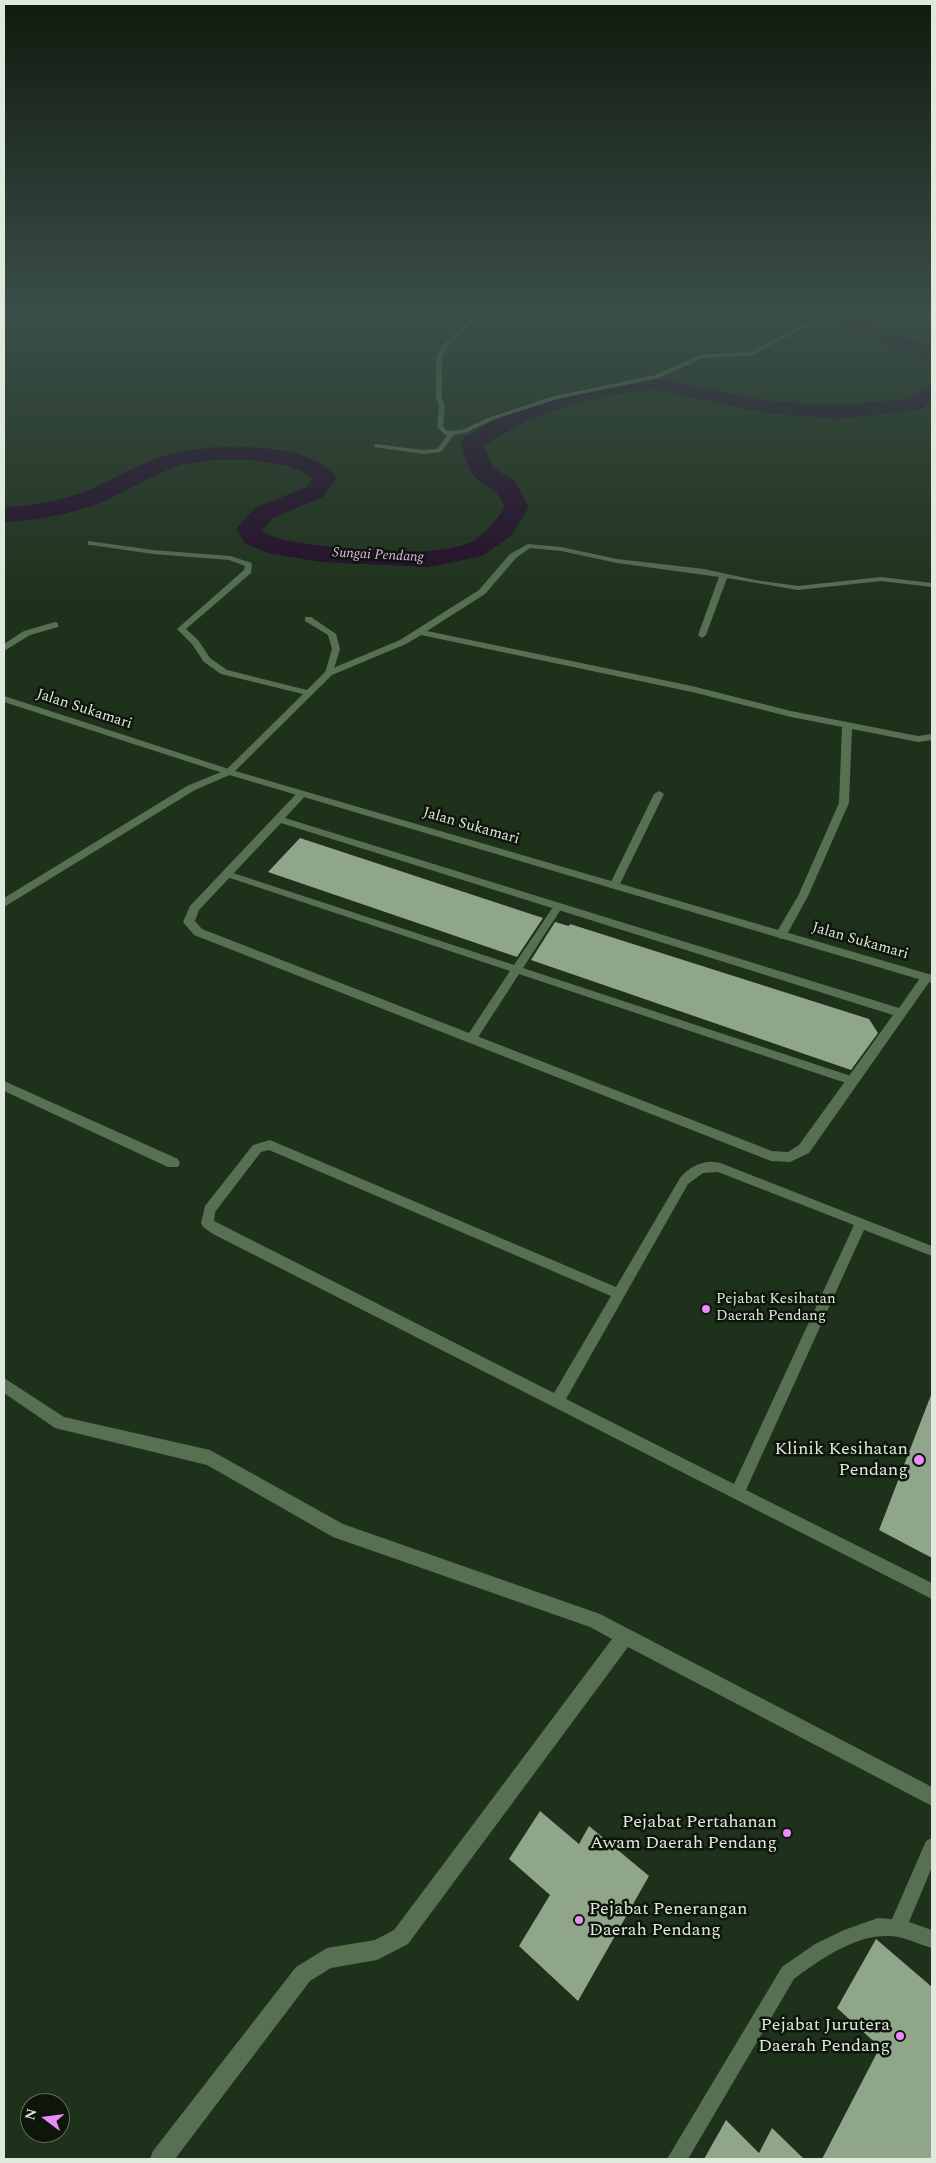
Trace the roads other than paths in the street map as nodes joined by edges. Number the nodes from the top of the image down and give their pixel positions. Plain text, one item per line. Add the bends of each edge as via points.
1 (441, 412) edge
2 (510, 412) edge
3 (451, 434) junction
4 (376, 446) dead end
5 (91, 542) dead end
6 (724, 576) junction
7 (932, 585) edge
8 (308, 619) dead end
9 (55, 625) dead end
10 (419, 632) junction
11 (702, 635) dead end
12 (4, 648) edge
13 (329, 673) junction
14 (308, 693) junction
15 (4, 699) edge
16 (847, 725) junction
17 (932, 737) edge
18 (229, 772) junction
19 (302, 794) junction
20 (659, 794) dead end
21 (279, 819) junction
22 (227, 874) junction
23 (615, 884) junction
24 (4, 903) edge
25 (558, 906) junction
26 (781, 935) junction
27 (516, 970) junction
28 (929, 978) edge
29 (901, 1013) junction
30 (471, 1039) junction
31 (852, 1081) junction
32 (4, 1086) edge
33 (172, 1163) dead end
34 (860, 1223) junction
35 (932, 1251) edge
36 (619, 1294) junction
37 (4, 1385) edge
38 (557, 1402) junction
39 (737, 1493) junction
40 (932, 1591) edge
41 (625, 1636) junction
42 (932, 1797) edge
43 (932, 1847) edge
44 (897, 1929) junction
45 (932, 1939) edge
46 (161, 2159) edge
47 (677, 2159) edge

1 - 3 street via 440,427
2 - 3 street
3 - 4 street via 440,451
5 - 14 street via 153,552 230,558 249,565 248,571 182,629 207,660 224,672
6 - 7 street via 798,588 881,579
6 - 10 street via 704,570 617,561 561,549 528,546 513,556 482,592
6 - 11 street
8 - 13 lane via 332,634 336,648
9 - 12 street via 27,633
10 - 13 street
10 - 16 street
13 - 14 street
14 - 18 street
15 - 18 street, Jalan Sukamari
16 - 17 street via 918,739
16 - 26 street via 844,803 803,896
18 - 19 street, Jalan Sukamari
18 - 24 street via 191,788
19 - 21 street
19 - 23 street, Jalan Sukamari
20 - 23 street
21 - 22 street
21 - 25 street
22 - 27 lane
22 - 30 street via 190,916 189,922 198,932
23 - 26 street, Jalan Sukamari
25 - 27 lane
25 - 29 street
26 - 28 street, Jalan Sukamari
27 - 30 lane
27 - 31 lane
28 - 29 street
29 - 31 street
30 - 31 street via 781,1157 790,1157 804,1149
32 - 33 street
34 - 35 lane
34 - 36 lane via 719,1167 705,1166 694,1170 684,1181
34 - 39 lane
36 - 38 lane
36 - 38 lane via 270,1144 257,1148 209,1210 207,1223 216,1230
37 - 41 street via 60,1424 210,1458 338,1531 594,1620
38 - 39 lane
39 - 40 lane
41 - 42 street
41 - 46 street via 401,1937 377,1950 326,1958 303,1974
43 - 44 lane
44 - 45 lane
44 - 47 lane via 887,1926 871,1928 803,1960 788,1973

